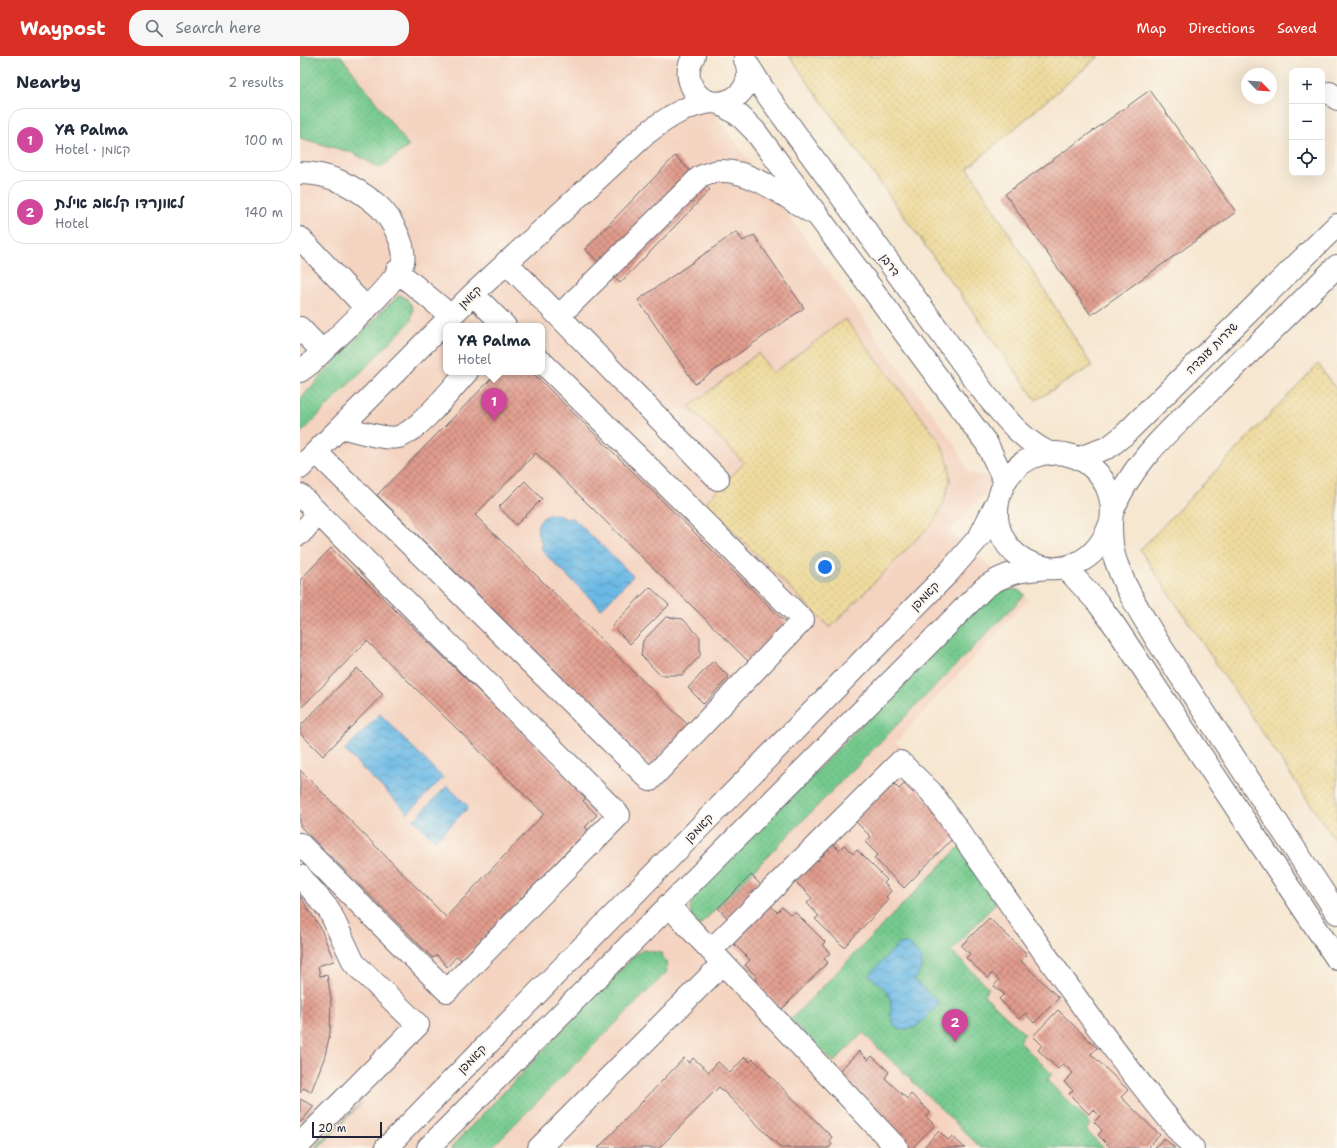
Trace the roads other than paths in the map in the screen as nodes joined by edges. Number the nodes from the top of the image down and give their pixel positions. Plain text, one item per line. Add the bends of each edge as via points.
1 (744, 58) edge
2 (690, 62) edge
3 (715, 102) junction
4 (647, 133) junction
5 (300, 173) edge
6 (818, 216) junction
7 (1337, 225) edge
8 (300, 238) edge
9 (506, 262) junction
10 (1337, 266) edge
11 (397, 271) junction
12 (473, 294) junction
13 (366, 308) junction
14 (451, 316) junction
15 (559, 316) junction
16 (444, 323) edge
17 (500, 323) edge
18 (443, 324) edge
19 (300, 328) edge
20 (322, 351) junction
21 (545, 365) edge
22 (300, 371) edge
23 (464, 375) edge
24 (341, 427) junction
25 (316, 452) junction
26 (1052, 454) junction
27 (1079, 458) junction
28 (300, 468) edge
29 (718, 479) dead end
30 (1002, 490) junction
31 (300, 495) edge
32 (319, 514) junction
33 (1111, 519) junction
34 (300, 534) edge
35 (1057, 568) junction
36 (300, 844) edge
37 (300, 876) edge
38 (668, 906) junction
39 (1337, 913) edge
40 (717, 957) junction
41 (1337, 959) edge
42 (300, 1144) edge
43 (386, 1148) edge
44 (428, 1148) edge
45 (539, 1148) edge
46 (897, 1148) edge
47 (1193, 1148) edge

1 - 3 street, קאמן via 748,78 745,87 732,100
1 - 26 street, דרבן via 762,89 985,394 1024,436
2 - 3 street via 691,85 695,92 700,97
2 - 4 street, קאמן via 672,101
3 - 4 street, קאמן via 696,104 682,110
3 - 6 street via 740,116 755,131
4 - 9 street, קאמן
5 - 11 street via 328,176 344,182 379,206 393,224 401,244 403,261
6 - 15 street via 746,175 728,171 710,173 700,177
6 - 30 street via 987,444
7 - 27 street, שדרות עובדה via 1124,435 1109,447
8 - 13 street
9 - 12 street, קאמן
9 - 15 street
10 - 33 street via 1160,441 1126,483 1118,496
11 - 13 street via 391,282
11 - 14 street
12 - 14 street, קאמן
12 - 17 street
13 - 20 street
14 - 16 street, קאמן
15 - 29 street
18 - 24 street, קאמן
19 - 20 street
20 - 22 street
21 - 25 street via 803,620 650,780
23 - 24 street via 418,424 401,437 388,438
24 - 25 street, קאמן
25 - 28 street, קאמן
26 - 27 street
26 - 30 street via 1035,457 1016,468
27 - 33 street via 1104,481 1112,502
30 - 35 street via 998,520 1000,531 1008,545 1020,558 1030,563
30 - 43 street, קאמפן via 980,536 949,572
31 - 32 street
32 - 34 street
32 - 36 street via 619,814 447,991
33 - 35 street via 1107,535 1093,554 1084,561
33 - 39 street via 1111,546 1117,567 1134,601 1156,639
35 - 38 street via 1005,575 984,588
35 - 41 street via 1098,603 1115,626
37 - 42 street via 329,910 354,964 418,1025
38 - 40 street
38 - 44 street
40 - 45 street
40 - 46 street
40 - 47 street via 900,762 928,788 1095,1024

